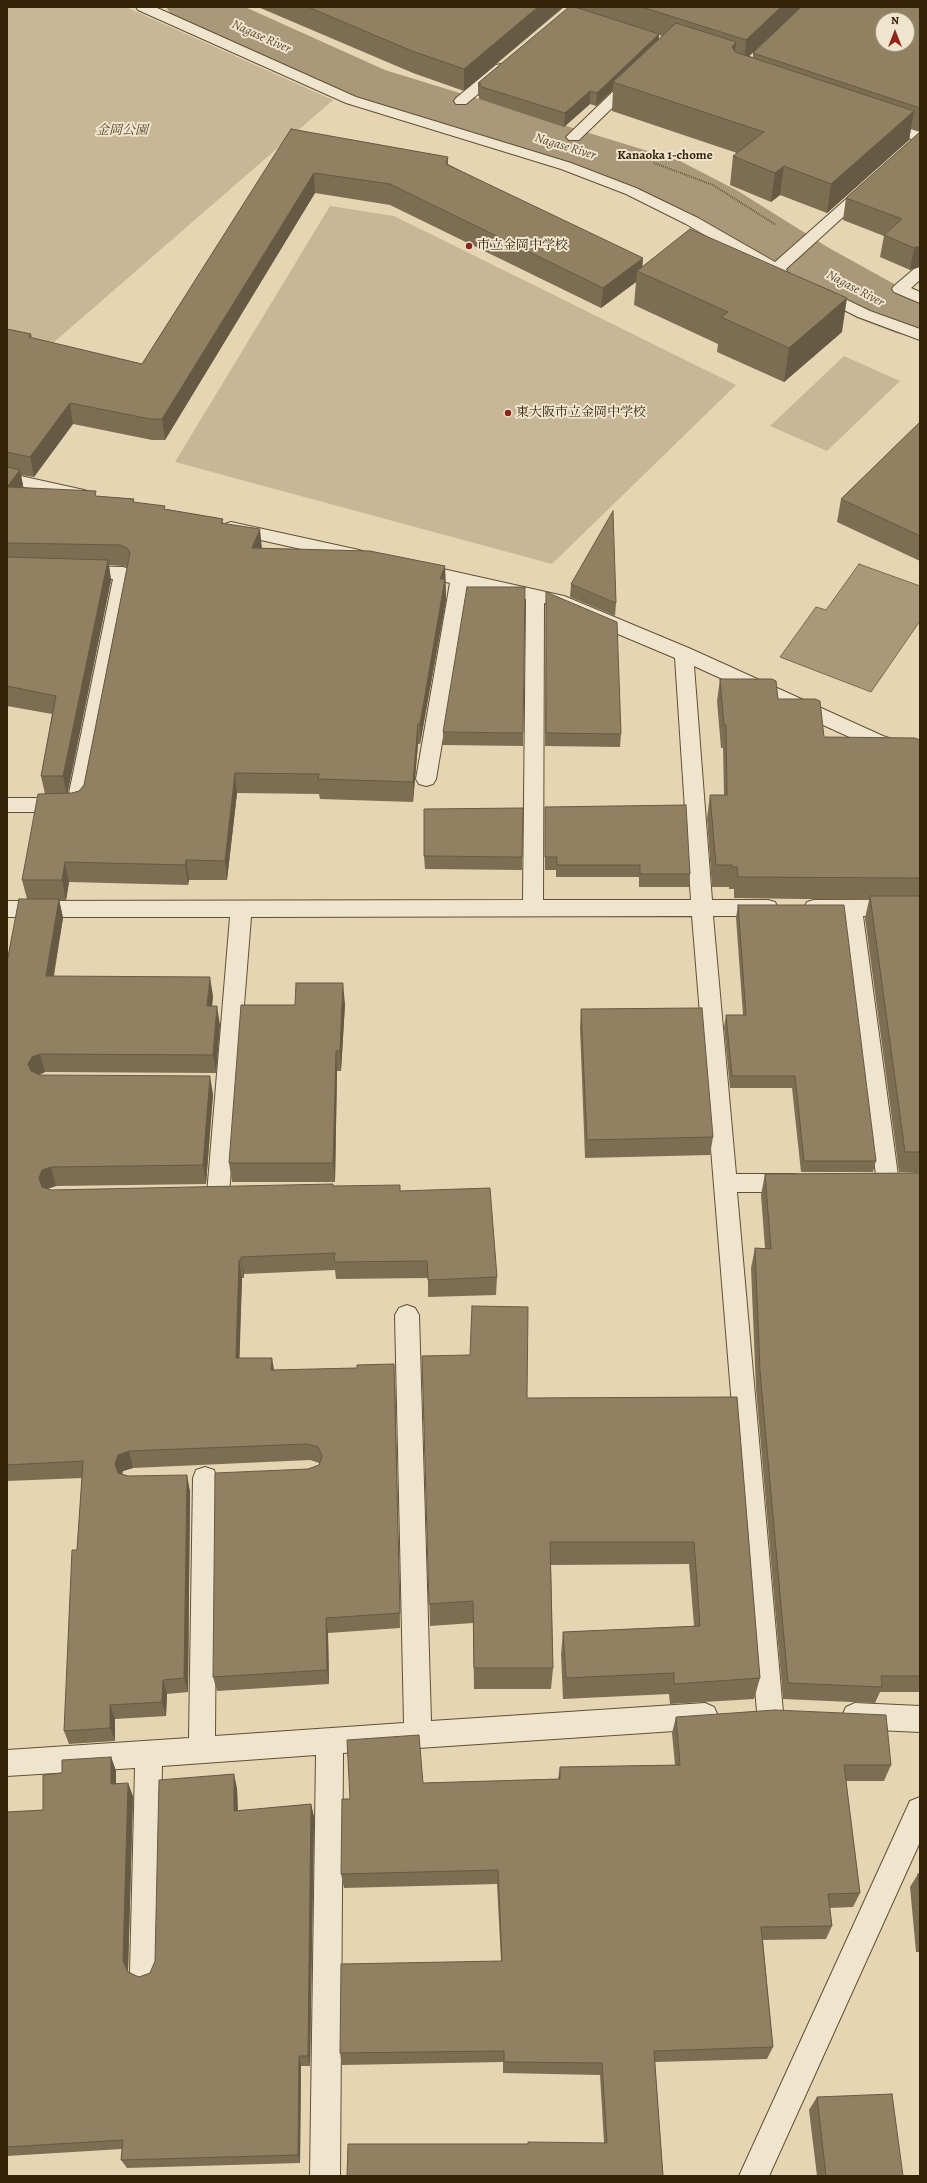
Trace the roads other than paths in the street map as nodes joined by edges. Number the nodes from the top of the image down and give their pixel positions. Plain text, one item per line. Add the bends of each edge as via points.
1 (143, 7) edge
2 (515, 57) edge
3 (643, 71) edge
4 (461, 101) dead end
5 (867, 120) edge
6 (574, 137) dead end
7 (916, 143) edge
8 (880, 176) edge
9 (780, 265) junction
10 (920, 272) edge
11 (920, 298) edge
12 (920, 335) edge
13 (7, 478) edge
14 (101, 499) edge
15 (218, 525) edge
16 (374, 560) edge
17 (397, 565) edge
18 (61, 571) edge
19 (460, 579) junction
20 (534, 595) junction
21 (684, 654) junction
22 (920, 755) edge
23 (426, 779) dead end
24 (7, 805) edge
25 (533, 908) junction
26 (702, 908) junction
27 (852, 908) junction
28 (920, 908) edge
29 (7, 909) edge
30 (241, 909) junction
31 (203, 1084) edge
32 (227, 1084) junction
33 (725, 1183) junction
34 (818, 1183) edge
35 (865, 1183) edge
36 (888, 1183) junction
37 (912, 1183) edge
38 (195, 1194) edge
39 (218, 1194) junction
40 (241, 1194) edge
41 (407, 1315) dead end
42 (205, 1478) dead end
43 (833, 1715) edge
44 (920, 1720) edge
45 (418, 1735) junction
46 (330, 1741) junction
47 (202, 1750) junction
48 (149, 1753) junction
49 (7, 1763) edge
50 (920, 1811) edge
51 (144, 1972) dead end
52 (325, 2176) edge
53 (754, 2176) edge

1 - 9 street via 352,100 566,166 631,191
2 - 4 street
3 - 6 street
5 - 7 street
8 - 9 street
9 - 12 street via 799,282 864,314
10 - 11 street via 900,289
13 - 14 street
15 - 16 street
17 - 19 street
18 - 24 street via 123,573 76,805
19 - 20 street
19 - 23 street
20 - 21 street via 556,600
20 - 25 street
21 - 22 street via 876,741
21 - 26 street
25 - 26 street
25 - 30 street
26 - 27 street
26 - 33 street
27 - 28 street
27 - 36 street
29 - 30 street
30 - 32 street
31 - 32 street
32 - 39 street
33 - 34 street
33 - 45 street via 760,1713
35 - 36 street
36 - 37 street
38 - 39 street
39 - 40 street
41 - 45 street
42 - 47 street
43 - 44 street
45 - 46 street
46 - 47 street
46 - 52 street
47 - 48 street
48 - 49 street
48 - 51 street
50 - 53 street

